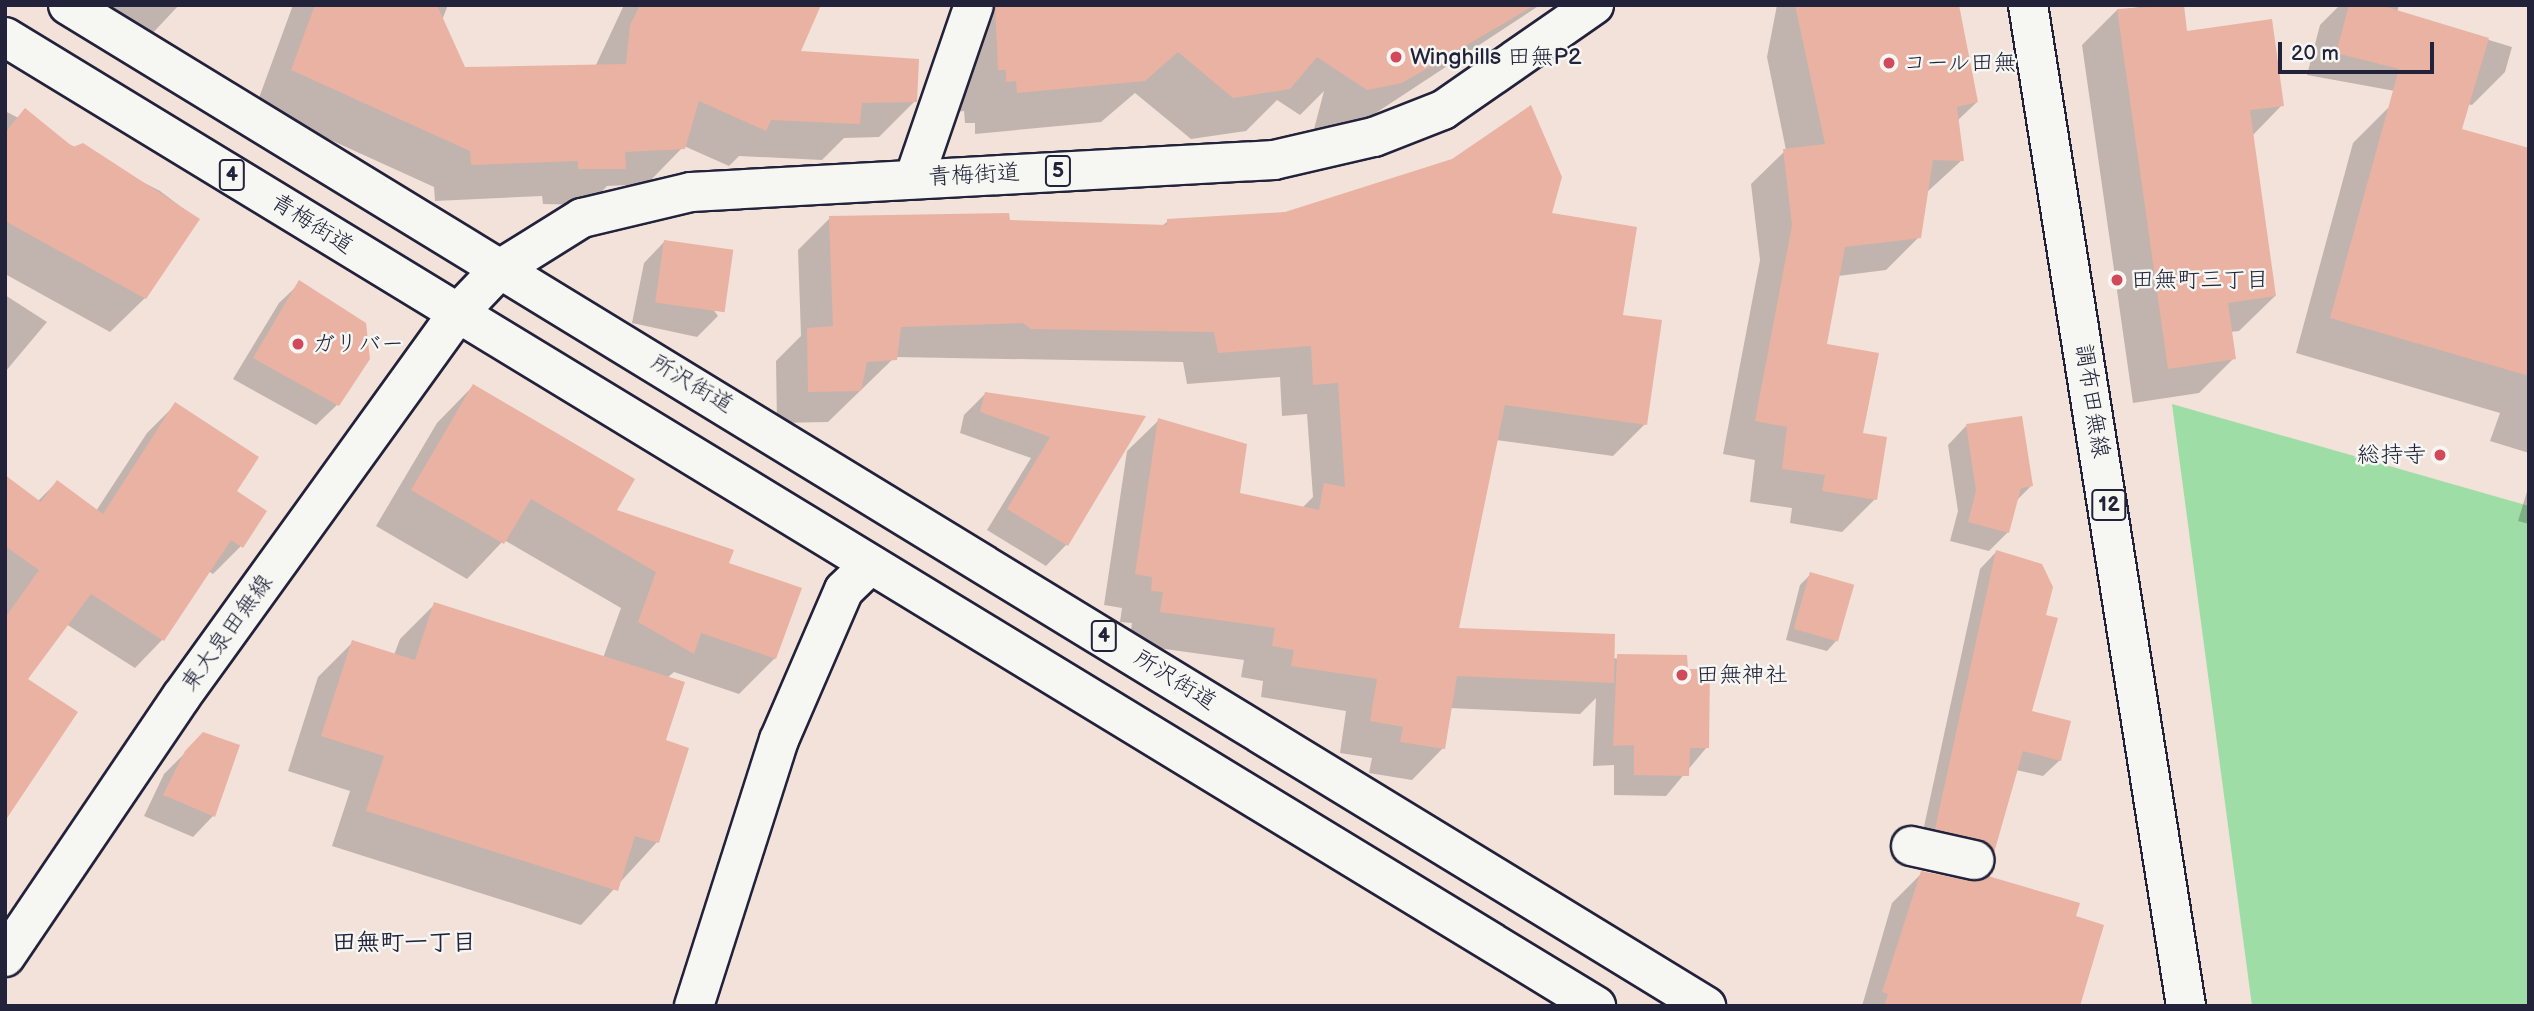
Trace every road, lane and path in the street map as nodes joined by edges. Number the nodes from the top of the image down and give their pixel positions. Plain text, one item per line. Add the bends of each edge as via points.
1 (68, 5) edge
2 (974, 5) edge
3 (1594, 5) edge
4 (2028, 5) edge
5 (5, 37) edge
6 (914, 178) junction
7 (500, 269) junction
8 (457, 314) junction
9 (868, 567) junction
10 (1911, 846) dead end
11 (1974, 860) dead end
12 (5, 957) edge
13 (694, 1006) edge
14 (1596, 1006) edge
15 (1706, 1006) edge
16 (2186, 1006) edge

1 - 7 main road, 4
2 - 6 main road
3 - 6 main road, 青梅街道 / 5 via 1443,110 1374,137 1274,160
4 - 16 main road, 調布田無線 / 12
5 - 8 main road, 青梅街道 / 4
6 - 7 main road, 青梅街道 / 5 via 691,192 582,218
7 - 8 main road, 青梅街道 / 5
7 - 15 main road, 所沢街道 / 4
8 - 9 main road, 4
8 - 12 main road, 東大泉田無線 via 181,697
9 - 13 main road via 844,590 779,740
9 - 14 main road, 4
10 - 11 main road

